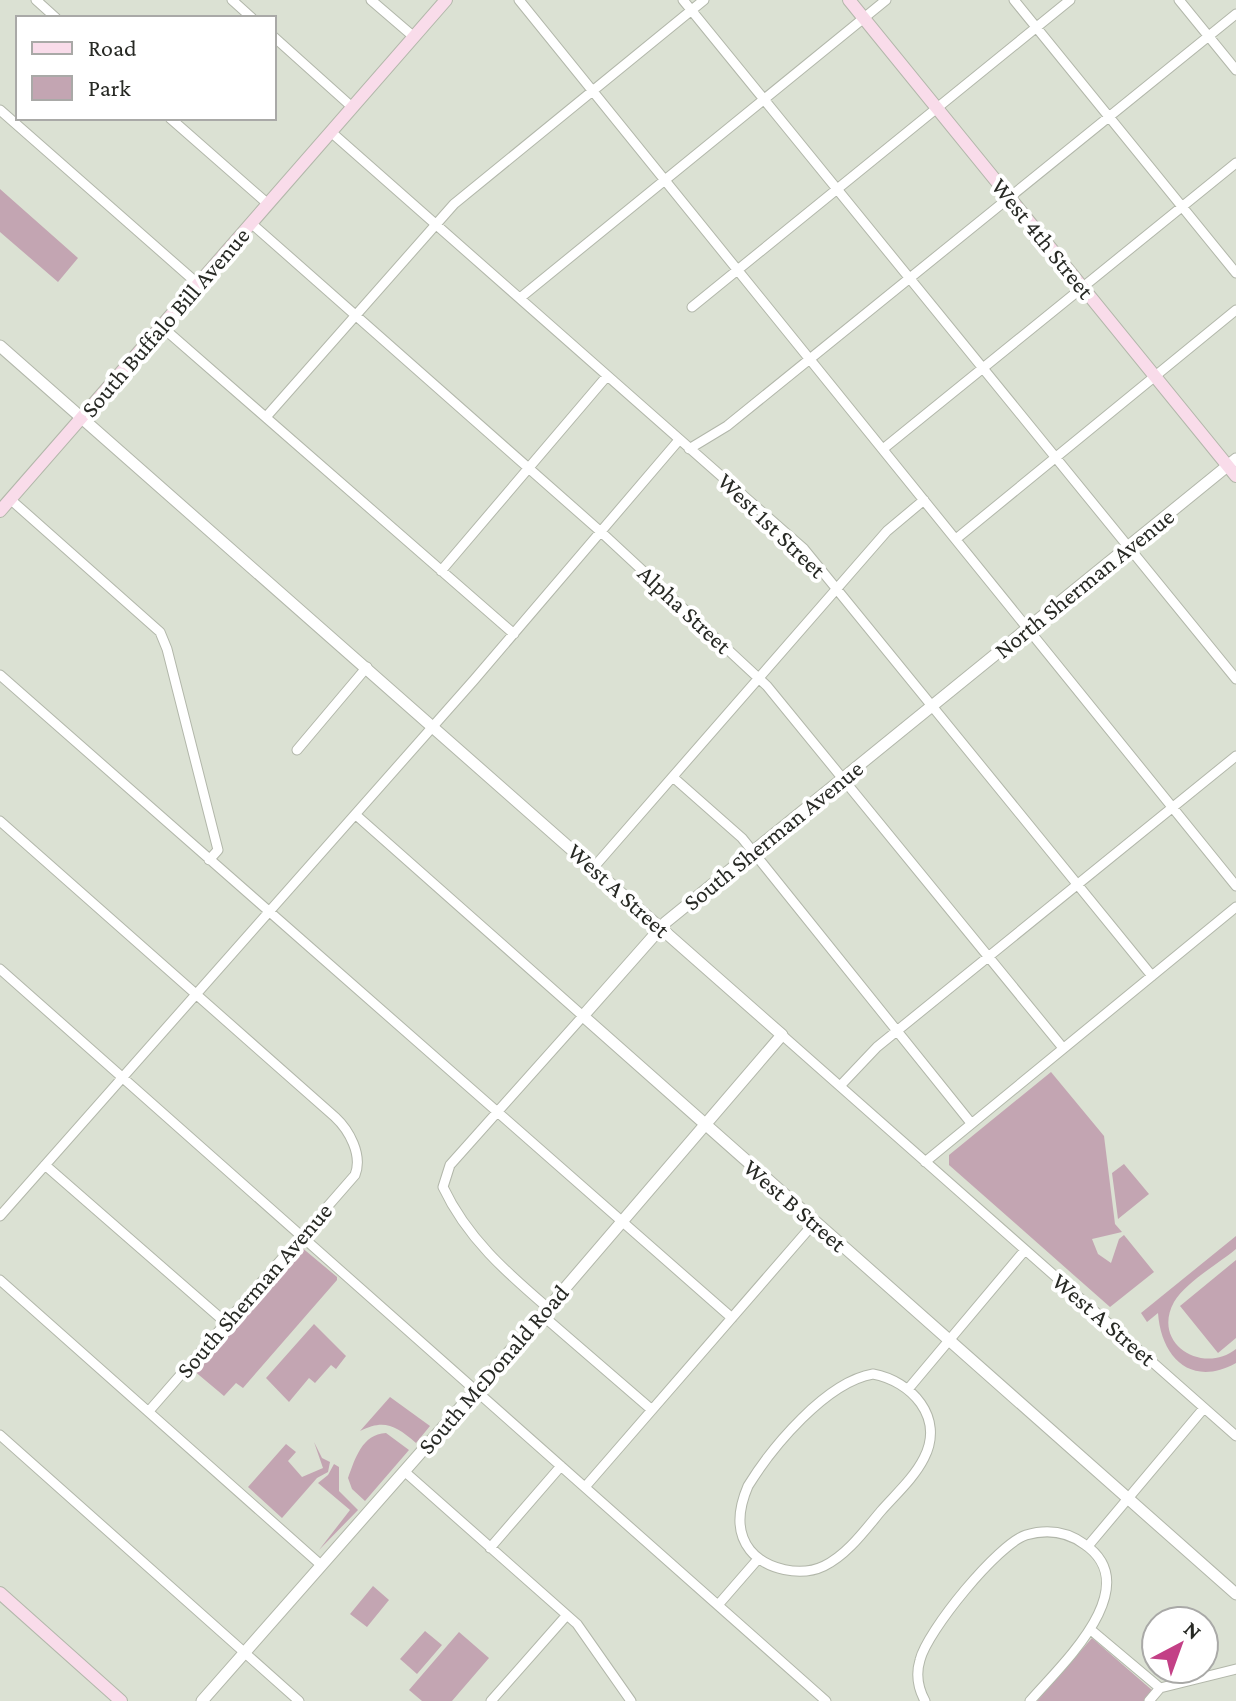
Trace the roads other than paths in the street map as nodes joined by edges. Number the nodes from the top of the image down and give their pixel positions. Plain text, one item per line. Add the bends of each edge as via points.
1 (36, 0) edge
2 (232, 0) edge
3 (371, 0) edge
4 (446, 0) edge
5 (519, 0) edge
6 (683, 0) edge
7 (704, 0) edge
8 (849, 0) edge
9 (886, 0) edge
10 (1014, 0) edge
11 (1070, 0) edge
12 (1179, 0) edge
13 (691, 10) junction
14 (1236, 14) edge
15 (54, 16) edge
16 (250, 16) edge
17 (864, 18) junction
18 (1036, 27) junction
19 (1209, 36) junction
20 (414, 37) junction
21 (276, 39) edge
22 (1236, 70) edge
23 (592, 91) junction
24 (764, 99) junction
25 (352, 107) junction
26 (937, 108) junction
27 (0, 110) edge
28 (1109, 117) junction
29 (172, 120) edge
30 (331, 132) junction
31 (1236, 163) edge
32 (665, 180) junction
33 (837, 189) junction
34 (1010, 197) junction
35 (268, 204) junction
36 (1182, 206) junction
37 (251, 223) junction
38 (436, 224) junction
39 (737, 270) junction
40 (1236, 273) edge
41 (909, 277) junction
42 (198, 284) junction
43 (1083, 287) junction
44 (520, 298) junction
45 (692, 307) dead end
46 (1236, 310) edge
47 (356, 316) junction
48 (161, 326) junction
49 (0, 346) edge
50 (810, 358) junction
51 (983, 367) junction
52 (607, 376) junction
53 (1155, 376) junction
54 (82, 417) junction
55 (266, 417) junction
56 (679, 440) junction
57 (689, 449) junction
58 (883, 449) junction
59 (1056, 456) junction
60 (1233, 467) edge
61 (528, 468) junction
62 (10, 499) junction
63 (924, 500) junction
64 (0, 511) edge
65 (601, 532) junction
66 (956, 539) junction
67 (1129, 547) junction
68 (441, 571) junction
69 (837, 588) junction
70 (1028, 629) junction
71 (514, 634) junction
72 (367, 667) junction
73 (0, 675) edge
74 (760, 679) junction
75 (1236, 679) edge
76 (932, 706) junction
77 (434, 726) junction
78 (297, 750) dead end
79 (1236, 756) edge
80 (674, 778) junction
81 (843, 779) junction
82 (1172, 807) junction
83 (356, 815) junction
84 (0, 821) edge
85 (752, 852) junction
86 (209, 860) junction
87 (594, 867) junction
88 (1078, 885) junction
89 (1236, 886) edge
90 (1236, 907) edge
91 (270, 913) junction
92 (661, 927) junction
93 (989, 958) junction
94 (0, 969) edge
95 (1152, 976) junction
96 (197, 995) junction
97 (583, 1016) junction
98 (898, 1032) junction
99 (782, 1035) junction
100 (1063, 1048) junction
101 (123, 1077) junction
102 (840, 1086) junction
103 (496, 1113) junction
104 (703, 1123) junction
105 (971, 1123) junction
106 (925, 1162) junction
107 (45, 1165) junction
108 (0, 1216) edge
109 (620, 1222) junction
110 (815, 1222) junction
111 (301, 1235) junction
112 (1025, 1250) junction
113 (0, 1280) edge
114 (545, 1312) junction
115 (732, 1318) junction
116 (225, 1322) junction
117 (950, 1339) junction
118 (909, 1388) junction
119 (476, 1391) junction
120 (1204, 1408) junction
121 (652, 1410) junction
122 (149, 1411) junction
123 (0, 1435) edge
124 (1236, 1436) edge
125 (561, 1466) junction
126 (404, 1471) junction
127 (585, 1487) junction
128 (1128, 1498) junction
129 (1088, 1546) junction
130 (490, 1548) junction
131 (758, 1559) junction
132 (321, 1565) junction
133 (0, 1593) edge
134 (1236, 1594) edge
135 (718, 1605) junction
136 (566, 1616) junction
137 (1091, 1630) junction
138 (244, 1652) junction
139 (1236, 1669) edge
140 (1160, 1688) junction
141 (121, 1701) edge
142 (202, 1701) edge
143 (299, 1701) edge
144 (491, 1701) edge
145 (631, 1701) edge
146 (826, 1701) edge
147 (925, 1701) edge
148 (1030, 1701) edge
149 (1149, 1701) edge

1 - 15 street
2 - 16 street
3 - 20 street
4 - 20 main road, South Buffalo Bill Avenue
5 - 23 street
6 - 13 street
7 - 13 street
8 - 17 main road, West 4th Street
9 - 17 street
10 - 18 street
11 - 18 street
12 - 19 street
13 - 23 street
13 - 24 street
14 - 19 street
17 - 24 street
17 - 26 main road, West 4th Street
18 - 26 street
18 - 28 street
19 - 22 street
19 - 28 street
20 - 25 main road, South Buffalo Bill Avenue
21 - 25 street
23 - 32 street
23 - 38 street
24 - 32 street
24 - 33 street
25 - 30 main road, South Buffalo Bill Avenue
26 - 33 street
26 - 34 main road, West 4th Street
27 - 42 street
28 - 34 street
28 - 36 street
29 - 35 street
30 - 35 main road, South Buffalo Bill Avenue
30 - 38 street, West 1st Street
31 - 36 street
32 - 39 street
32 - 44 street
33 - 39 street
33 - 41 street
34 - 41 street
34 - 43 main road, West 4th Street
35 - 37 main road, South Buffalo Bill Avenue
36 - 40 street
36 - 43 street
37 - 42 main road, South Buffalo Bill Avenue
37 - 47 street, Alpha Street
38 - 44 street, West 1st Street
38 - 47 street
39 - 45 street
39 - 50 street
41 - 50 street
41 - 51 street
42 - 48 main road, South Buffalo Bill Avenue
43 - 51 street
43 - 53 main road, West 4th Street
44 - 52 street, West 1st Street
46 - 53 street
47 - 55 street
47 - 61 street, Alpha Street
48 - 54 main road, South Buffalo Bill Avenue
48 - 55 street
49 - 54 street, West A Street
50 - 57 street via 718,433
50 - 58 street
51 - 58 street
51 - 59 street
52 - 56 street, West 1st Street
52 - 61 street
53 - 59 street
53 - 60 main road, West 4th Street
54 - 62 main road, South Buffalo Bill Avenue
54 - 72 street, West A Street
55 - 68 street
56 - 57 street, West 1st Street
56 - 65 street
57 - 69 street, West 1st Street via 804,549
58 - 63 street
59 - 66 street
59 - 67 street
60 - 67 street, North Sherman Avenue
61 - 65 street, Alpha Street
61 - 68 street
62 - 64 main road, South Buffalo Bill Avenue
62 - 86 street via 160,632 218,850
63 - 66 street
63 - 69 street via 887,531
65 - 71 street
65 - 74 street, Alpha Street
66 - 70 street
67 - 70 street, North Sherman Avenue
67 - 75 street
68 - 71 street
69 - 74 street
69 - 76 street, West 1st Street
70 - 76 street, North Sherman Avenue
70 - 82 street
71 - 77 street
72 - 77 street, West A Street
72 - 78 street
73 - 86 street
74 - 80 street
74 - 81 street, Alpha Street
76 - 81 street, South Sherman Avenue
76 - 88 street, West 1st Street
77 - 83 street
77 - 87 street, West A Street
79 - 82 street
80 - 85 street
80 - 87 street
81 - 85 street, South Sherman Avenue
81 - 93 street, Alpha Street
82 - 88 street
82 - 89 street
83 - 91 street
83 - 97 street, West B Street
84 - 96 street
85 - 92 street, South Sherman Avenue
85 - 98 street
86 - 91 street
87 - 92 street, West A Street
88 - 93 street
88 - 95 street, West 1st Street
90 - 95 street
91 - 96 street
91 - 103 street
92 - 97 street, South Sherman Avenue
92 - 99 street, West A Street
93 - 98 street
93 - 100 street, Alpha Street
94 - 101 street
95 - 100 street
96 - 101 street
96 - 111 street, South Sherman Avenue via 347,1128 358,1169
97 - 103 street, South Sherman Avenue
97 - 104 street, West B Street
98 - 102 street
98 - 105 street
99 - 102 street, West A Street
99 - 104 street, South McDonald Road
100 - 105 street
101 - 107 street
101 - 111 street
102 - 106 street, West A Street
103 - 109 street
103 - 114 street, South Sherman Avenue via 450,1165 443,1187 487,1254
104 - 109 street, South McDonald Road
104 - 110 street, West B Street
105 - 106 street
106 - 112 street, West A Street
107 - 108 street
107 - 116 street
109 - 114 street, South McDonald Road
109 - 115 street
110 - 115 street
110 - 117 street, West B Street
111 - 116 street, South Sherman Avenue
111 - 119 street
112 - 117 street
112 - 120 street, West A Street
113 - 122 street
114 - 119 street, South McDonald Road
114 - 121 street
115 - 121 street
116 - 122 street, South Sherman Avenue
117 - 118 street
117 - 128 street, West B Street
118 - 131 street via 892,1377 853,1377 826,1396 755,1474 741,1503 741,1533
118 - 131 street via 928,1419 928,1445 916,1470 875,1518 822,1567 788,1569
119 - 125 street
119 - 126 street, South McDonald Road
120 - 124 street, West A Street
120 - 128 street
121 - 127 street
122 - 132 street
123 - 138 street
125 - 127 street
125 - 130 street
126 - 130 street
126 - 132 street, South McDonald Road
127 - 135 street
128 - 129 street
128 - 134 street, West B Street
129 - 137 street via 1106,1583 1100,1615
129 - 147 street via 1054,1532 1024,1536 1002,1551 932,1634 920,1657 917,1672
130 - 136 street
131 - 135 street
132 - 138 street, South McDonald Road
133 - 141 main road
135 - 146 street
136 - 144 street
136 - 145 street via 596,1646
137 - 140 street
137 - 148 street
138 - 142 street, South McDonald Road
138 - 143 street
139 - 140 street
140 - 149 street

